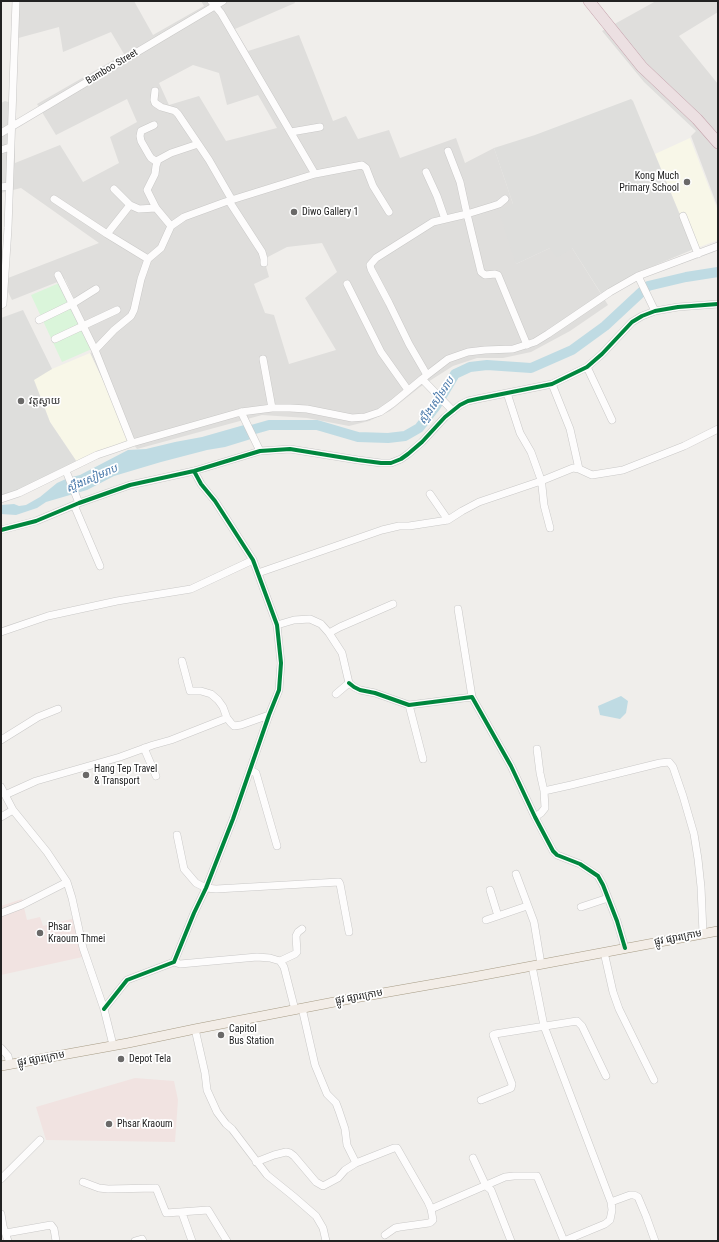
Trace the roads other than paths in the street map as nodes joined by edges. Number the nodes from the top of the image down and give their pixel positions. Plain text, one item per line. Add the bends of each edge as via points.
1 (16, 1) edge
2 (223, 1) edge
3 (589, 1) edge
4 (213, 3) edge
5 (155, 91) dead end
6 (154, 125) dead end
7 (12, 127) junction
8 (320, 127) dead end
9 (291, 132) junction
10 (1, 133) edge
11 (718, 142) edge
12 (198, 144) junction
13 (10, 146) junction
14 (1, 150) edge
15 (448, 151) dead end
16 (157, 162) junction
17 (426, 172) dead end
18 (315, 174) junction
19 (9, 186) junction
20 (1, 187) edge
21 (114, 189) dead end
22 (54, 199) dead end
23 (505, 199) dead end
24 (230, 200) junction
25 (130, 205) junction
26 (156, 208) junction
27 (389, 212) dead end
28 (467, 214) junction
29 (683, 216) dead end
30 (445, 219) junction
31 (171, 226) junction
32 (4, 229) edge
33 (107, 234) junction
34 (718, 246) edge
35 (698, 254) junction
36 (148, 260) junction
37 (264, 263) dead end
38 (58, 275) dead end
39 (639, 277) junction
40 (347, 284) dead end
41 (96, 289) dead end
42 (72, 304) junction
43 (718, 304) edge
44 (1, 305) edge
45 (117, 310) dead end
46 (655, 311) junction
47 (39, 320) dead end
48 (84, 326) junction
49 (55, 339) dead end
50 (527, 344) junction
51 (95, 350) junction
52 (263, 359) dead end
53 (587, 367) junction
54 (424, 377) junction
55 (552, 384) junction
56 (408, 390) junction
57 (507, 393) junction
58 (272, 408) junction
59 (452, 411) junction
60 (242, 414) junction
61 (612, 420) dead end
62 (718, 429) edge
63 (132, 442) junction
64 (258, 448) junction
65 (579, 468) junction
66 (194, 471) junction
67 (66, 473) junction
68 (541, 481) junction
69 (430, 494) dead end
70 (1, 499) edge
71 (76, 501) junction
72 (448, 520) junction
73 (550, 528) dead end
74 (1, 530) edge
75 (253, 560) junction
76 (100, 566) dead end
77 (258, 573) junction
78 (393, 604) dead end
79 (458, 609) dead end
80 (277, 625) junction
81 (1, 632) edge
82 (330, 633) junction
83 (182, 661) dead end
84 (349, 682) junction
85 (336, 694) dead end
86 (472, 697) junction
87 (410, 705) junction
88 (58, 709) dead end
89 (269, 715) junction
90 (227, 718) junction
91 (1, 740) edge
92 (144, 748) junction
93 (537, 749) dead end
94 (423, 759) dead end
95 (250, 770) junction
96 (156, 776) dead end
97 (1, 787) edge
98 (544, 791) junction
99 (5, 795) junction
100 (13, 810) junction
101 (1, 817) edge
102 (535, 817) junction
103 (177, 835) dead end
104 (277, 846) dead end
105 (516, 874) dead end
106 (67, 882) junction
107 (206, 888) junction
108 (490, 890) dead end
109 (608, 898) junction
110 (527, 906) junction
111 (581, 907) dead end
112 (1, 912) edge
113 (498, 916) junction
114 (486, 920) dead end
115 (302, 930) dead end
116 (718, 931) edge
117 (349, 932) dead end
118 (703, 933) junction
119 (625, 948) junction
120 (604, 952) junction
121 (280, 960) junction
122 (174, 962) junction
123 (536, 965) junction
124 (104, 1009) junction
125 (298, 1009) junction
126 (544, 1026) junction
127 (195, 1029) junction
128 (113, 1045) junction
129 (1, 1048) edge
130 (6, 1065) edge
131 (606, 1076) dead end
132 (654, 1080) dead end
133 (481, 1100) dead end
134 (40, 1140) dead end
135 (473, 1158) dead end
136 (256, 1162) junction
137 (356, 1163) junction
138 (1, 1179) edge
139 (83, 1182) dead end
140 (486, 1186) junction
141 (611, 1202) junction
142 (431, 1209) junction
143 (182, 1213) junction
144 (1, 1214) edge
145 (3, 1228) edge
146 (385, 1235) dead end
147 (8, 1241) edge
148 (56, 1241) edge
149 (135, 1241) edge
150 (142, 1241) edge
151 (192, 1241) edge
152 (227, 1241) edge
153 (326, 1241) edge
154 (511, 1241) edge
155 (564, 1241) edge
156 (655, 1241) edge

1 - 7 street
2 - 4 street, Bamboo Street
3 - 11 highway via 642,66
4 - 7 street, Bamboo Street
4 - 9 street
5 - 12 street via 155,103 178,114
6 - 16 street via 141,131 140,136 151,158
7 - 10 street, Bamboo Street
7 - 13 street
8 - 9 street
9 - 18 street
12 - 16 street via 171,153
12 - 24 street
13 - 14 street
13 - 19 street
15 - 28 street via 460,182
16 - 26 street via 155,174 147,190
17 - 30 street
18 - 24 street
18 - 27 street via 362,165
19 - 20 street
19 - 32 street
21 - 25 street
22 - 33 street
23 - 28 street via 499,204
24 - 31 street via 184,217
24 - 37 street via 259,247
25 - 26 street via 139,209
25 - 33 street
26 - 31 street
28 - 30 street
28 - 50 street via 481,272 485,275 498,275
29 - 35 street
30 - 54 street via 427,225 376,258 370,265
31 - 36 street via 161,248
32 - 44 street
33 - 36 street
34 - 35 street
35 - 39 street
36 - 51 street via 131,316
38 - 42 street
39 - 46 street
39 - 50 street via 610,292 535,342
40 - 56 street via 381,352
41 - 42 street
42 - 47 street
42 - 48 street
43 - 46 street
45 - 48 street
46 - 53 street via 632,322
48 - 49 street
48 - 51 street
50 - 54 street via 513,349 468,352 448,359
51 - 63 street
52 - 58 street
53 - 55 street
53 - 61 street
54 - 56 street
54 - 59 street
55 - 57 street
55 - 65 street via 570,429
56 - 58 street via 380,412 364,417 352,418 307,410
57 - 59 street via 472,400
57 - 68 street via 520,433 531,452
58 - 60 street
59 - 64 street via 408,454 391,463 290,449
60 - 63 street
60 - 64 street
62 - 65 street via 684,446 623,470 592,475
63 - 67 street via 97,455
64 - 66 street
65 - 68 street
66 - 71 street via 130,485
66 - 75 street
67 - 70 street
67 - 71 street
68 - 72 street via 479,502
68 - 73 street
69 - 72 street
71 - 74 street via 36,521
71 - 76 street
72 - 77 street via 387,529
75 - 77 street
75 - 81 street via 191,589 48,616
77 - 80 street
78 - 82 street
79 - 86 street
80 - 82 street via 310,619 321,624
80 - 89 street via 281,663 279,690
82 - 84 street via 342,653
83 - 90 street via 190,691 211,694 223,707
84 - 85 street
84 - 87 street via 360,690
86 - 87 street
86 - 102 street via 511,766
87 - 94 street
88 - 91 street via 38,717
89 - 90 street via 234,726
89 - 95 street
90 - 92 street
92 - 96 street
92 - 99 street via 36,781
93 - 98 street
95 - 104 street via 256,773
95 - 107 street
97 - 99 street
98 - 102 street via 545,808
98 - 118 street via 669,762 677,778 694,834 701,887
99 - 100 street
100 - 101 street
100 - 106 street
102 - 109 street via 553,851 596,875
103 - 107 street via 184,869 196,883
105 - 110 street
106 - 112 street via 22,905
106 - 124 street via 83,948
107 - 117 street via 338,882
107 - 122 street
108 - 113 street
109 - 111 street
109 - 119 street
110 - 113 street
110 - 123 street via 534,922
113 - 114 street
115 - 121 street via 296,936 297,952
116 - 118 main road, ផ្លូវ ផ្សារក្រោម
118 - 119 main road, ផ្លូវ ផ្សារក្រោម
119 - 120 main road, ផ្លូវ ផ្សារក្រោម
120 - 123 main road, ផ្លូវ ផ្សារក្រោម
120 - 132 street via 619,1009
121 - 122 street via 257,957 180,964
121 - 125 street
122 - 124 street via 127,980
123 - 125 main road, ផ្លូវ ផ្សារក្រោម
123 - 126 street
124 - 128 street
125 - 127 main road, ផ្លូវ ផ្សារក្រោម
125 - 137 street via 315,1065 327,1094 340,1111 347,1145
126 - 131 street via 577,1021 580,1023
126 - 133 street via 493,1035 512,1084 511,1088
126 - 141 street
127 - 128 main road, ផ្លូវ ផ្សារក្រោម
127 - 136 street via 211,1102
128 - 130 main road, ផ្លូវ ផ្សារក្រោម
129 - 130 street via 8,1056
134 - 138 street
135 - 140 street
136 - 137 street via 274,1155 290,1153 316,1182 323,1186 338,1178
136 - 153 street via 270,1178 316,1216 323,1228
137 - 142 street via 397,1148
139 - 143 street via 108,1189 156,1188 166,1214
140 - 142 street
140 - 154 street via 491,1190
140 - 155 street via 505,1177 537,1176
141 - 155 street via 611,1218 608,1222
141 - 156 street via 630,1195 638,1197
142 - 146 street via 434,1220 431,1222 395,1228
143 - 151 street
143 - 152 street via 208,1210
144 - 145 street
145 - 147 street
145 - 148 street via 51,1225
149 - 150 street

